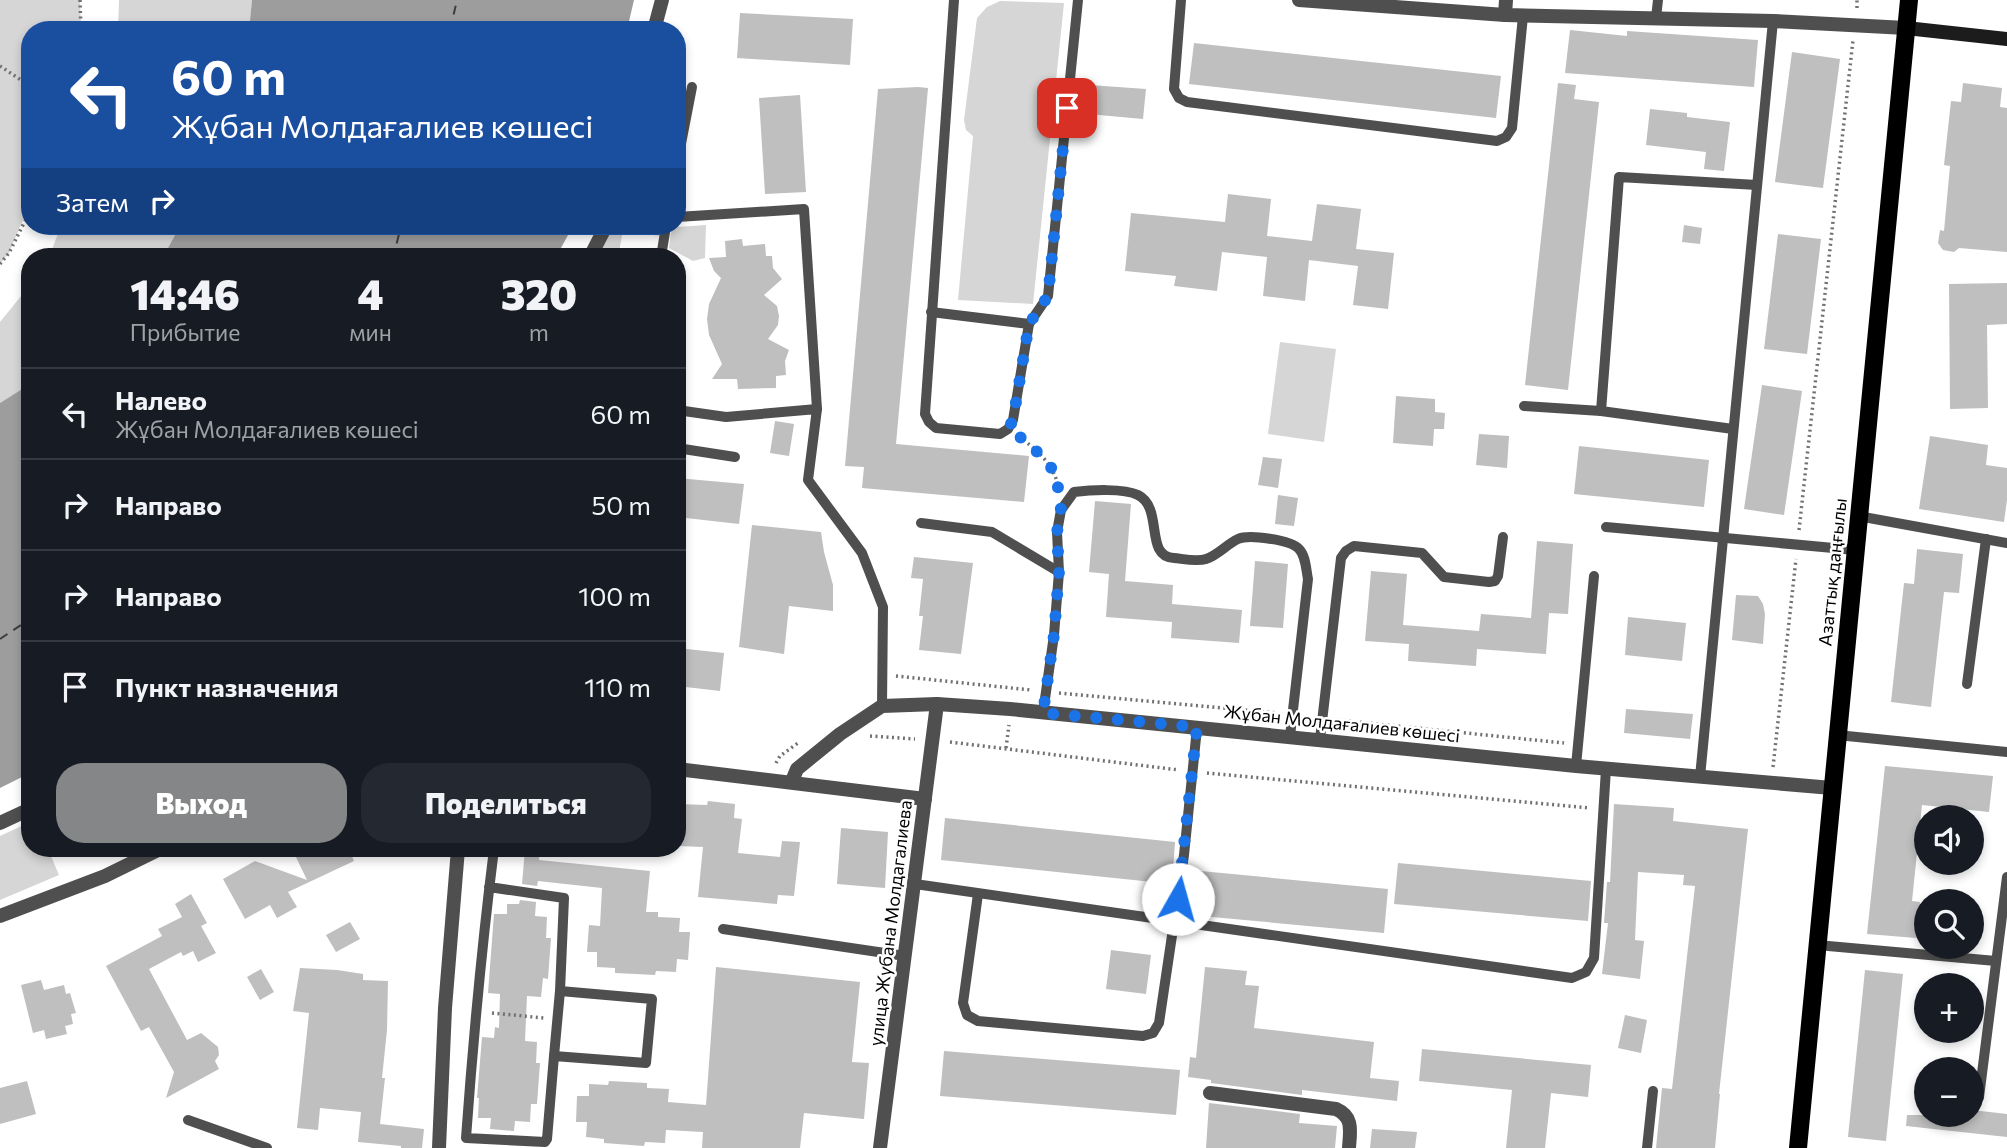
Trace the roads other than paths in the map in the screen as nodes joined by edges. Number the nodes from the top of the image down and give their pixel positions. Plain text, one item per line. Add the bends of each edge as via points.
1 (662, 0) edge
2 (954, 0) edge
3 (1078, 0) edge
4 (1181, 0) edge
5 (1299, 0) edge
6 (1506, 0) edge
7 (1658, 0) edge
8 (1909, 0) edge
9 (1322, 1) edge
10 (1504, 15) junction
11 (1524, 16) junction
12 (1656, 18) junction
13 (656, 21) edge
14 (1773, 21) junction
15 (1906, 28) junction
16 (2007, 39) edge
17 (692, 86) dead end
18 (686, 117) edge
19 (1757, 185) junction
20 (686, 216) edge
21 (931, 312) junction
22 (1029, 324) junction
23 (1524, 406) dead end
24 (817, 409) junction
25 (686, 411) edge
26 (1601, 411) junction
27 (1733, 429) junction
28 (686, 449) edge
29 (735, 457) dead end
30 (1858, 516) junction
31 (921, 523) dead end
32 (1606, 527) dead end
33 (1503, 537) dead end
34 (1723, 538) junction
35 (1986, 539) junction
36 (2007, 543) edge
37 (1855, 550) junction
38 (1059, 572) junction
39 (1594, 576) dead end
40 (1967, 684) dead end
41 (937, 704) junction
42 (882, 706) junction
43 (1043, 713) junction
44 (1197, 727) junction
45 (1290, 736) junction
46 (1837, 736) junction
47 (1320, 739) junction
48 (2007, 752) edge
49 (1576, 766) junction
50 (1606, 769) junction
51 (686, 770) edge
52 (1700, 777) junction
53 (792, 781) junction
54 (1832, 788) junction
55 (925, 799) junction
56 (21, 813) edge
57 (0, 824) edge
58 (144, 857) edge
59 (456, 857) edge
60 (493, 857) edge
61 (2007, 877) edge
62 (915, 884) junction
63 (489, 887) junction
64 (978, 894) junction
65 (0, 916) edge
66 (1175, 922) junction
67 (723, 929) dead end
68 (1817, 944) junction
69 (905, 956) junction
70 (1996, 961) junction
71 (560, 991) junction
72 (554, 1056) junction
73 (1984, 1057) edge
74 (1653, 1091) dead end
75 (1210, 1093) dead end
76 (188, 1120) dead end
77 (267, 1148) edge
78 (439, 1148) edge
79 (880, 1148) edge
80 (1349, 1148) edge
81 (1647, 1148) edge
82 (1798, 1148) edge

1 - 13 street
2 - 21 lane
3 - 22 lane via 1048,296
4 - 11 lane via 1174,89 1187,102 1497,141 1512,128
5 - 9 street
6 - 10 street
7 - 12 lane
8 - 15 main road, Азаттық даңғылы
9 - 10 street
10 - 11 street
11 - 12 street
12 - 14 street
14 - 15 street
14 - 19 lane
15 - 16 street
15 - 30 main road, Азаттық даңғылы
17 - 18 lane
19 - 26 lane via 1619,177
19 - 27 lane
20 - 24 lane via 804,209
21 - 22 lane
21 - 22 lane via 925,414 936,428 1000,434 1008,429
23 - 26 lane
24 - 25 lane via 726,417
24 - 42 lane via 808,480 862,553 883,607
26 - 27 lane
27 - 34 lane
28 - 29 lane
30 - 35 lane
30 - 37 main road, Азаттық даңғылы
31 - 38 lane via 992,532
32 - 34 lane
33 - 47 lane via 1497,576 1489,582 1444,577 1422,553 1354,546 1346,551 1341,558
34 - 37 lane
34 - 52 lane
35 - 36 lane
35 - 40 lane
37 - 46 main road, Азаттық даңғылы
38 - 43 lane
38 - 45 lane via 1061,510 1074,492 1090,490 1135,493 1145,499 1151,508 1157,547 1169,558 1208,559 1248,536 1298,547 1308,579
39 - 49 lane
41 - 42 street, Жұбан Молдағалиев көшесі
41 - 43 street, Жұбан Молдағалиев көшесі
41 - 55 street, улица Жубана Молдагалиева
42 - 53 street via 797,769
43 - 44 street, Жұбан Молдағалиев көшесі
44 - 45 street, Жұбан Молдағалиев көшесі
44 - 66 lane
45 - 47 street, Жұбан Молдағалиев көшесі
46 - 48 lane
46 - 54 main road, Азаттық даңғылы
47 - 49 street, Жұбан Молдағалиев көшесі
49 - 50 street, Жұбан Молдағалиев көшесі
50 - 52 street, Жұбан Молдағалиев көшесі
50 - 66 lane via 1594,958 1586,972 1572,978
51 - 53 street
52 - 54 street, Жұбан Молдағалиев көшесі
53 - 55 street
54 - 68 main road, Азаттық даңғылы
55 - 62 street, улица Жубана Молдагалиева
56 - 57 street
58 - 65 street
59 - 78 street
60 - 63 lane
61 - 70 lane
62 - 64 lane
62 - 69 street, улица Жубана Молдагалиева
63 - 71 lane via 564,898
63 - 72 lane via 466,1138 545,1142
64 - 66 lane
64 - 66 lane via 963,1003 967,1015 978,1021 1143,1036 1153,1032 1159,1023
67 - 69 lane
68 - 70 lane
68 - 82 main road, Азаттық даңғылы
69 - 79 street, улица Жубана Молдагалиева
70 - 73 lane
71 - 72 lane
71 - 72 lane via 652,999 646,1063
74 - 81 lane
75 - 80 street via 1336,1109 1350,1122
76 - 77 lane

